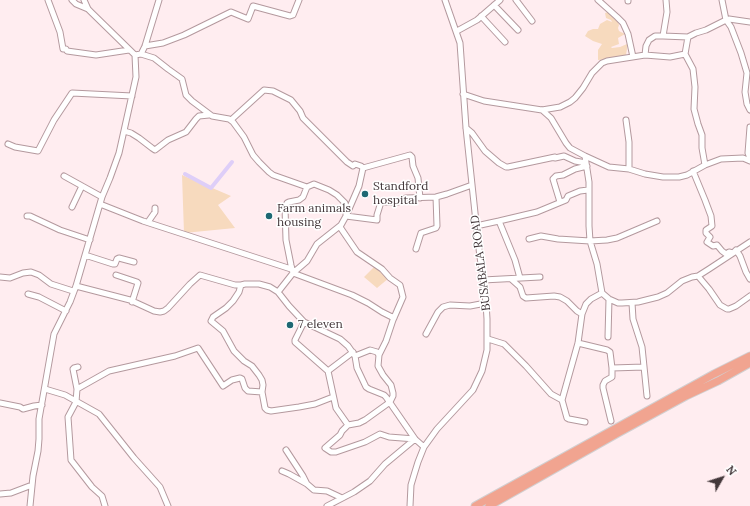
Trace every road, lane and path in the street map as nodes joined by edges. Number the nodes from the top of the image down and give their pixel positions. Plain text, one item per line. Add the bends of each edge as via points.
1 (48, 0) edge
2 (72, 0) edge
3 (84, 0) edge
4 (160, 0) edge
5 (299, 0) edge
6 (445, 0) edge
7 (500, 0) edge
8 (516, 0) edge
9 (598, 0) edge
10 (666, 0) edge
11 (722, 0) edge
12 (494, 5) junction
13 (88, 9) junction
14 (481, 16) junction
15 (726, 20) junction
16 (532, 21) dead end
17 (750, 22) edge
18 (518, 30) dead end
19 (457, 31) junction
20 (663, 36) junction
21 (688, 37) junction
22 (505, 42) dead end
23 (145, 46) junction
24 (129, 50) junction
25 (141, 54) junction
26 (685, 54) junction
27 (645, 55) junction
28 (135, 56) junction
29 (633, 57) junction
30 (464, 94) junction
31 (132, 96) junction
32 (542, 110) junction
33 (750, 110) edge
34 (210, 115) junction
35 (231, 120) junction
36 (626, 120) dead end
37 (750, 127) edge
38 (466, 128) junction
39 (124, 131) junction
40 (8, 144) dead end
41 (749, 155) edge
42 (585, 156) junction
43 (743, 158) junction
44 (750, 161) edge
45 (586, 165) junction
46 (705, 165) junction
47 (363, 168) junction
48 (629, 169) junction
49 (693, 171) junction
50 (64, 176) dead end
51 (472, 185) junction
52 (82, 186) junction
53 (307, 187) junction
54 (588, 190) junction
55 (102, 197) junction
56 (436, 197) junction
57 (420, 198) junction
58 (560, 202) junction
59 (100, 204) junction
60 (72, 207) dead end
61 (156, 208) dead end
62 (27, 216) dead end
63 (346, 216) junction
64 (657, 221) dead end
65 (148, 222) junction
66 (499, 222) junction
67 (476, 226) junction
68 (340, 227) junction
69 (529, 239) dead end
70 (90, 240) junction
71 (590, 241) junction
72 (750, 242) edge
73 (416, 249) dead end
74 (736, 250) junction
75 (85, 255) junction
76 (134, 262) dead end
77 (292, 271) junction
78 (116, 275) dead end
79 (698, 276) junction
80 (540, 277) dead end
81 (0, 278) edge
82 (520, 278) junction
83 (511, 279) junction
84 (750, 279) edge
85 (483, 280) junction
86 (241, 285) junction
87 (76, 286) junction
88 (73, 291) junction
89 (278, 292) junction
90 (602, 293) junction
91 (28, 294) dead end
92 (750, 296) edge
93 (609, 299) junction
94 (132, 302) junction
95 (486, 303) junction
96 (632, 303) junction
97 (66, 311) junction
98 (582, 314) junction
99 (394, 318) junction
100 (304, 322) junction
101 (426, 334) dead end
102 (608, 337) dead end
103 (488, 339) junction
104 (578, 343) junction
105 (354, 354) junction
106 (379, 355) junction
107 (750, 356) edge
108 (750, 363) edge
109 (78, 367) dead end
110 (644, 367) junction
111 (612, 368) junction
112 (328, 371) junction
113 (45, 389) junction
114 (77, 389) junction
115 (262, 392) junction
116 (647, 396) dead end
117 (333, 397) junction
118 (562, 400) junction
119 (0, 402) edge
120 (76, 402) junction
121 (390, 402) junction
122 (42, 405) junction
123 (611, 421) dead end
124 (585, 422) dead end
125 (348, 425) junction
126 (415, 439) junction
127 (424, 447) junction
128 (286, 450) dead end
129 (282, 471) dead end
130 (307, 484) junction
131 (32, 485) junction
132 (0, 494) edge
133 (342, 498) junction
134 (30, 506) edge
135 (105, 506) edge
136 (168, 506) edge
137 (327, 506) edge
138 (410, 506) edge
139 (475, 506) edge
140 (489, 506) edge

1 - 24 street via 63,48 67,51 96,55
2 - 13 street
3 - 13 street
4 - 23 street
5 - 23 street via 290,16 253,6 248,19 231,12 184,35
6 - 19 street, BUSABALA ROAD
7 - 12 street
8 - 16 street
9 - 29 street via 622,23 628,34
10 - 20 street
11 - 15 street
12 - 14 street
12 - 18 street
13 - 24 street
14 - 19 street
14 - 22 street
15 - 17 street
15 - 21 street
15 - 33 street via 741,53 747,76 745,92
19 - 30 street, BUSABALA ROAD
20 - 21 street
20 - 27 street via 655,36 650,40
21 - 26 street
23 - 25 street
24 - 28 street
25 - 28 street
25 - 34 street via 154,58 182,79 186,96
26 - 27 street via 670,57
26 - 46 street via 693,69 694,109 702,135
27 - 29 street
28 - 31 street via 136,77
29 - 32 street via 602,63 592,72 572,100 560,107
30 - 32 street via 484,101
30 - 38 street, BUSABALA ROAD
31 - 39 street
31 - 40 street via 72,93 38,151
32 - 42 street via 551,118 568,145
34 - 35 street
34 - 39 street via 199,116 186,132 168,140 155,150 134,134
35 - 47 street via 264,90 273,91 290,98 303,118 347,162
35 - 53 street via 266,170
36 - 48 street via 630,142
37 - 41 street
38 - 45 street via 485,152 506,167 564,156
38 - 51 street, BUSABALA ROAD
39 - 55 street via 119,153
41 - 43 street
42 - 45 street
42 - 48 street via 609,167
43 - 44 street
43 - 46 street via 721,160
45 - 54 street
45 - 58 street via 553,179
46 - 49 street
47 - 57 street via 410,155 418,178
47 - 63 street
48 - 49 street via 672,178
49 - 74 street via 711,216 712,226 706,230 710,237 707,242 713,246 717,245 726,254
50 - 52 street
51 - 56 street
51 - 67 street, BUSABALA ROAD
52 - 55 street
52 - 60 street
53 - 63 street via 314,184 333,192 345,203
53 - 77 street via 303,197 287,203 285,207 286,240
54 - 58 street via 580,190
54 - 71 street
55 - 59 street
56 - 57 street
56 - 73 street via 437,226 433,230 421,233
57 - 63 street via 381,202 377,220
58 - 66 street via 537,212
59 - 65 street
59 - 70 street
61 - 65 street
62 - 70 street
63 - 68 street
64 - 71 street via 617,238
65 - 77 street
66 - 67 street
66 - 82 street
67 - 85 street, BUSABALA ROAD
68 - 77 street via 316,244 308,261
68 - 99 street via 357,252 400,285 403,297
69 - 71 street via 541,236
70 - 75 street
71 - 90 street
72 - 74 street
74 - 79 street
74 - 84 street
75 - 76 street via 113,264 119,258
75 - 87 street
77 - 89 street
77 - 99 street via 352,295
78 - 94 street via 138,283
79 - 92 street via 720,305 727,309
79 - 96 street via 682,281 658,297
80 - 82 street
81 - 88 street via 31,272 51,284
82 - 83 street
83 - 85 street
83 - 98 street via 520,287 526,298 560,297
85 - 95 street, BUSABALA ROAD
86 - 89 street via 259,284
86 - 94 street via 200,275 164,311 154,311
86 - 115 street via 233,301 212,317 211,321 223,331 234,351 256,371 262,380
87 - 88 street
87 - 94 street
88 - 97 street
89 - 100 street
90 - 93 street
90 - 98 street via 586,304
91 - 97 street
93 - 96 street via 622,304
93 - 102 street
95 - 101 street via 443,307
95 - 103 street, BUSABALA ROAD
96 - 110 street
97 - 113 street via 54,334
98 - 104 street
99 - 106 street
100 - 105 street via 340,339
100 - 112 street via 295,342
103 - 118 street via 504,344 552,394
103 - 127 street, BUSABALA ROAD via 485,360 476,385
104 - 111 street via 609,351
104 - 118 street
105 - 106 street via 370,350
105 - 112 street
105 - 121 street via 357,368 366,386 384,395
106 - 121 street via 378,366 393,390
107 - 139 highway
108 - 140 highway via 618,433
109 - 114 street via 73,370
110 - 111 street
110 - 116 street
111 - 123 street via 612,377 603,385
112 - 117 street
113 - 120 street via 65,395
113 - 122 street
114 - 115 street via 109,371 198,348 223,386 240,378 248,392
114 - 120 street
115 - 117 street via 265,408 271,412 308,406
117 - 125 street via 336,408
118 - 124 street via 567,418
119 - 122 street via 23,409
120 - 135 street via 68,416 71,460 102,496
120 - 136 street via 99,414 158,484
121 - 125 street via 363,421
121 - 126 street
122 - 131 street
125 - 126 street via 325,448 336,452 366,442 380,434
126 - 127 street
126 - 133 street via 385,464 374,478
127 - 138 street, BUSABALA ROAD via 414,475
128 - 130 street
129 - 130 street
130 - 133 street via 314,490 327,491
131 - 132 street via 11,493
131 - 134 street
133 - 137 street

